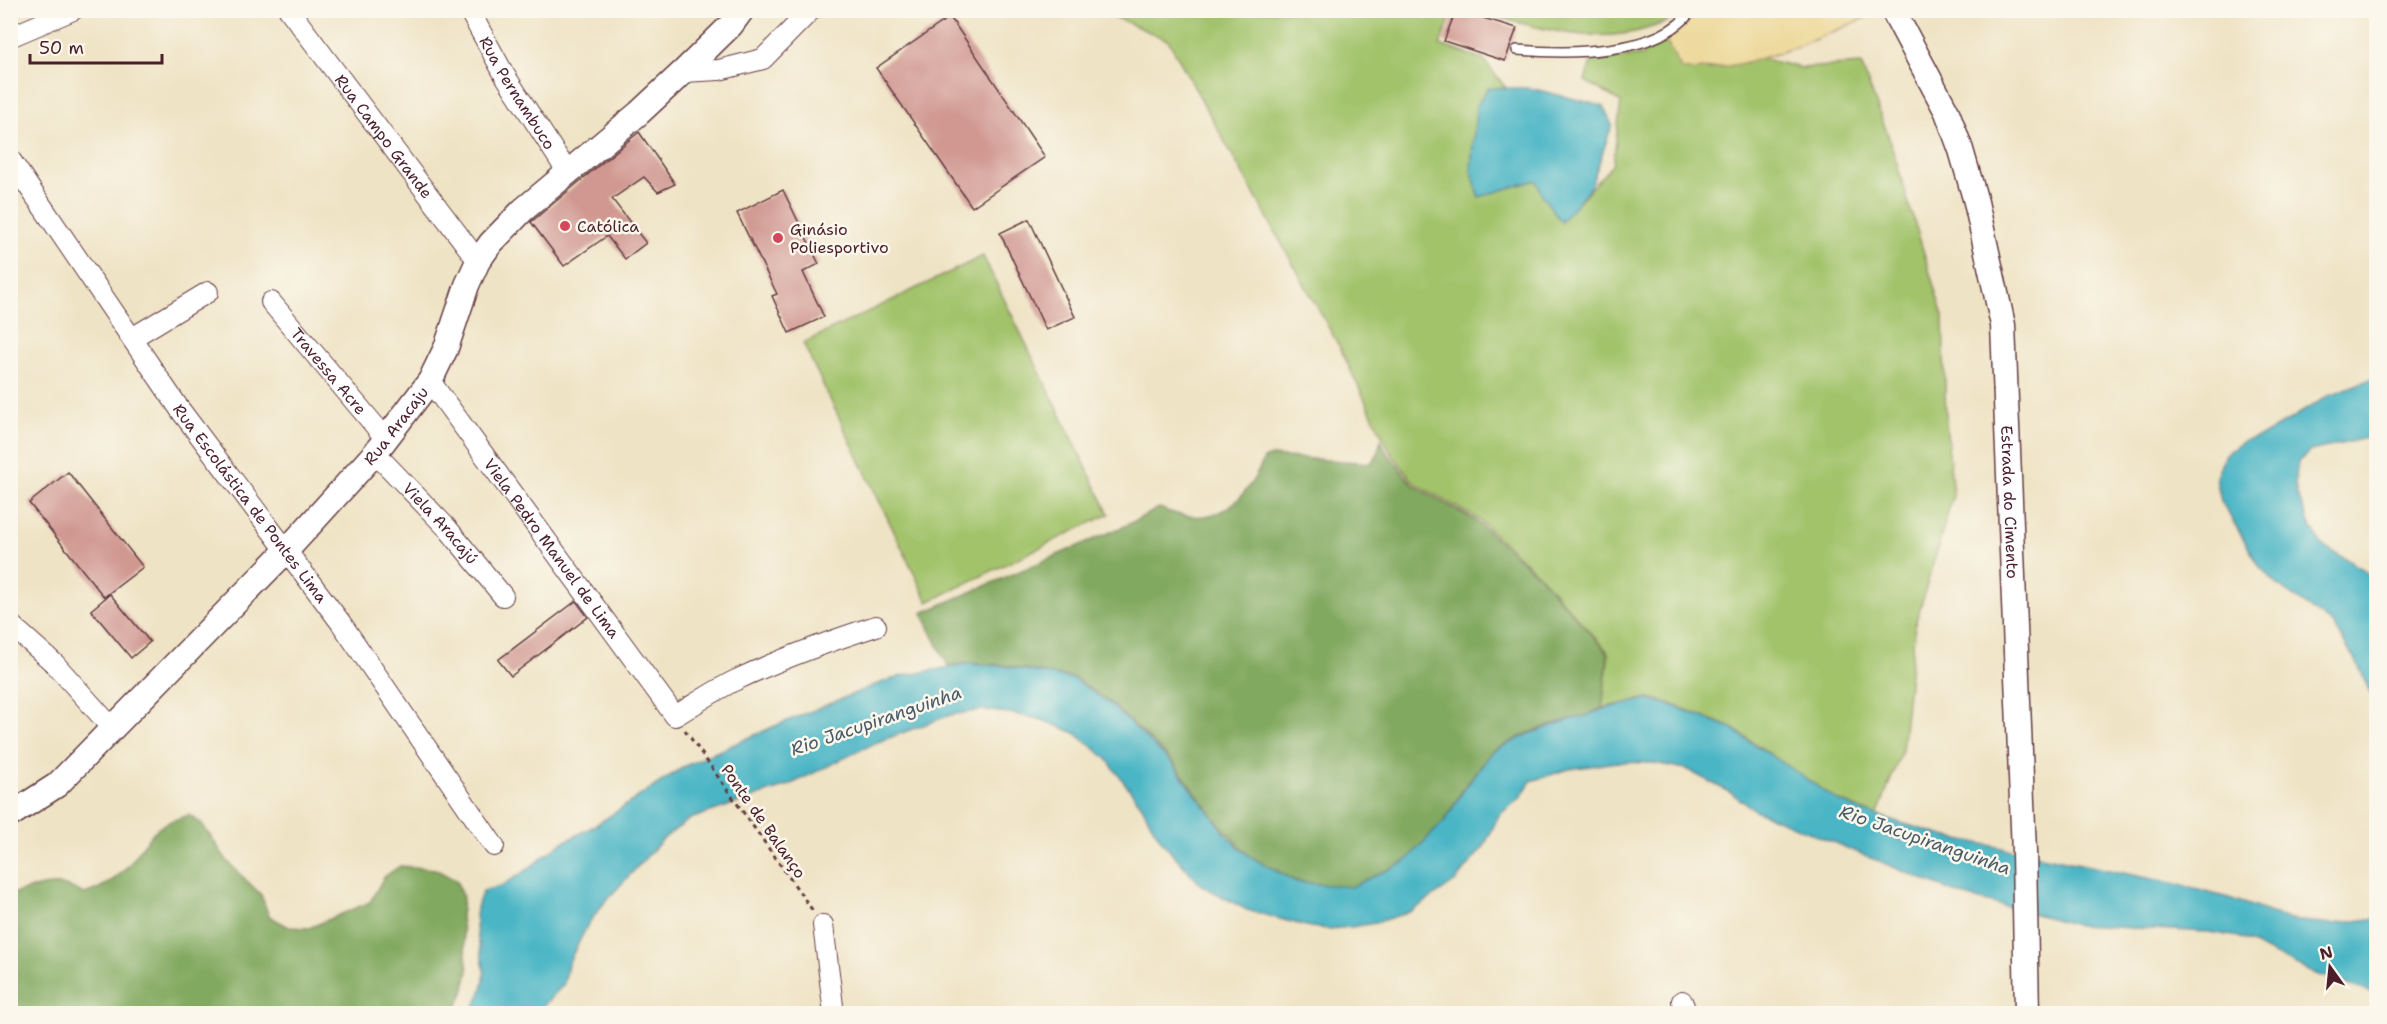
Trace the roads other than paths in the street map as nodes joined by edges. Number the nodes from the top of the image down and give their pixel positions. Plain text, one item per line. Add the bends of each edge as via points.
1 (73, 10) edge
2 (289, 10) edge
3 (469, 10) edge
4 (742, 10) edge
5 (811, 10) edge
6 (1692, 10) edge
7 (1893, 10) edge
8 (10, 37) edge
9 (1517, 50) dead end
10 (683, 72) junction
11 (10, 159) edge
12 (568, 173) junction
13 (478, 261) junction
14 (208, 292) dead end
15 (271, 302) dead end
16 (132, 338) junction
17 (430, 381) junction
18 (381, 446) junction
19 (287, 550) junction
20 (503, 596) dead end
21 (10, 624) edge
22 (876, 626) dead end
23 (112, 728) junction
24 (10, 815) edge
25 (494, 846) dead end
26 (823, 925) road end
27 (834, 1014) edge
28 (2027, 1014) edge

1 - 8 street
2 - 13 street, Rua Campo Grande
3 - 12 street, Rua Pernambuco via 504,74
4 - 10 street, Rua Aracaju
5 - 10 street via 763,59 719,70
6 - 9 lane via 1676,27 1637,43 1581,52
7 - 28 street, Estrada do Cimento via 1942,103 1961,150 2003,325
10 - 12 street, Rua Aracaju
11 - 16 street, Rua Escolástica de Pontes Lima
12 - 13 street, Rua Aracaju via 523,210
13 - 17 street, Rua Aracaju
14 - 16 street
15 - 18 street, Travessa Acre
16 - 19 street, Rua Escolástica de Pontes Lima via 181,411
17 - 18 street, Rua Aracaju
17 - 22 street, Viela Pedro Manuel de Lima via 680,724 732,682 818,645
18 - 19 street, Rua Aracaju
18 - 20 street, Viela Aracajú
19 - 23 street, Rua Aracaju
19 - 25 street, Rua Escolástica de Pontes Lima
21 - 23 street via 55,664
23 - 24 street, Rua Aracaju via 57,785
26 - 27 street

